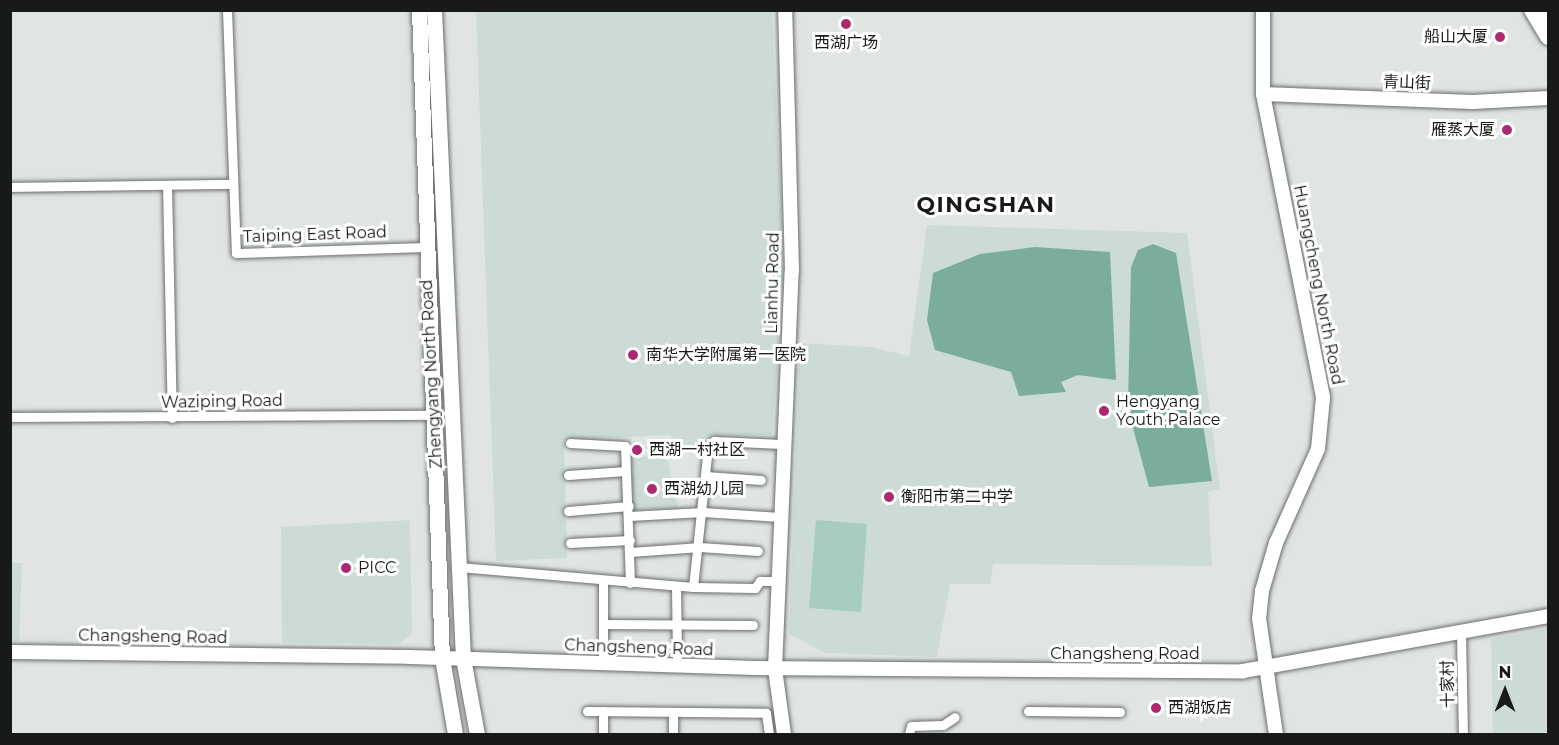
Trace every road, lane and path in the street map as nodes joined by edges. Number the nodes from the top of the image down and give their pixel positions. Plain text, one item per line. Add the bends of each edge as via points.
1 (227, 10) edge
2 (419, 10) edge
3 (434, 10) edge
4 (785, 10) edge
5 (1263, 10) edge
6 (1532, 10) edge
7 (1547, 10) edge
8 (1548, 36) edge
9 (1548, 41) edge
10 (1263, 94) junction
11 (1548, 98) edge
12 (167, 184) junction
13 (233, 184) junction
14 (10, 187) edge
15 (428, 247) junction
16 (434, 415) junction
17 (10, 417) edge
18 (172, 418) junction
19 (570, 443) dead end
20 (783, 444) junction
21 (626, 471) junction
22 (568, 475) dead end
23 (706, 476) junction
24 (761, 480) dead end
25 (568, 511) dead end
26 (629, 511) junction
27 (703, 512) junction
28 (780, 517) junction
29 (630, 540) junction
30 (570, 543) dead end
31 (700, 547) junction
32 (758, 550) dead end
33 (630, 552) junction
34 (459, 567) junction
35 (603, 581) junction
36 (777, 581) junction
37 (630, 583) junction
38 (676, 586) junction
39 (693, 587) junction
40 (1548, 615) edge
41 (605, 624) junction
42 (677, 625) junction
43 (753, 625) dead end
44 (1461, 633) junction
45 (10, 645) edge
46 (10, 652) edge
47 (442, 655) junction
48 (463, 655) junction
49 (603, 657) junction
50 (677, 660) junction
51 (778, 667) junction
52 (1266, 668) junction
53 (586, 711) dead end
54 (603, 711) junction
55 (1028, 711) dead end
56 (674, 712) junction
57 (1120, 712) dead end
58 (955, 717) dead end
59 (455, 735) edge
60 (477, 735) edge
61 (603, 735) edge
62 (674, 735) edge
63 (769, 735) edge
64 (784, 735) edge
65 (790, 735) edge
66 (909, 735) edge
67 (1276, 735) edge
68 (1463, 735) edge

1 - 13 street, Taiping East Road
2 - 15 main road, Zhengyang North Road
3 - 34 main road, Zhengyang North Road
4 - 20 street, Lianhu Road via 792,272
5 - 10 street, Huangcheng North Road
6 - 8 highway
7 - 8 main road
8 - 9 main road
10 - 11 street, 青山街 via 1473,102
10 - 52 street, Huangcheng North Road via 1323,398 1318,449 1276,543 1262,591 1259,618
12 - 13 street
12 - 14 street
12 - 18 street
13 - 15 street, Taiping East Road via 236,253
15 - 16 main road, Zhengyang North Road
16 - 18 street, Waziping Road
16 - 47 main road, Zhengyang North Road
17 - 18 street, Waziping Road
19 - 21 street via 620,442
20 - 23 street via 714,441 708,447
20 - 28 street, Lianhu Road
21 - 22 street
21 - 26 street
23 - 24 street
23 - 27 street
25 - 26 street
26 - 27 street
26 - 29 street
27 - 28 street
27 - 31 street
28 - 36 street, Lianhu Road
29 - 30 street
29 - 33 street
31 - 32 street
31 - 33 street
31 - 39 street
33 - 37 street
34 - 35 street
34 - 48 main road, Zhengyang North Road
35 - 37 street
35 - 41 street
36 - 39 street via 760,581 755,588
36 - 51 street, Lianhu Road
37 - 38 street
38 - 39 street
38 - 42 street
40 - 44 street, Changsheng Road
41 - 42 street
41 - 49 street
42 - 43 street
42 - 50 street
44 - 52 street, Changsheng Road
44 - 68 street, 十家村
45 - 47 street, Changsheng Road
46 - 47 street, Changsheng Road
47 - 48 street, Changsheng Road
47 - 59 main road, Zhengyang North Road
48 - 49 street, Changsheng Road
48 - 51 street, Changsheng Road
48 - 60 main road, Zhengyang North Road
49 - 50 street, Changsheng Road
50 - 51 street, Changsheng Road
51 - 52 street, Changsheng Road
51 - 64 street, Lianhu Road
51 - 65 street, Lianhu Road
52 - 67 street, Huangcheng North Road
53 - 54 street
54 - 56 street
54 - 61 street
55 - 57 street
56 - 62 street
56 - 63 street via 766,714
58 - 66 street via 943,724 911,726

